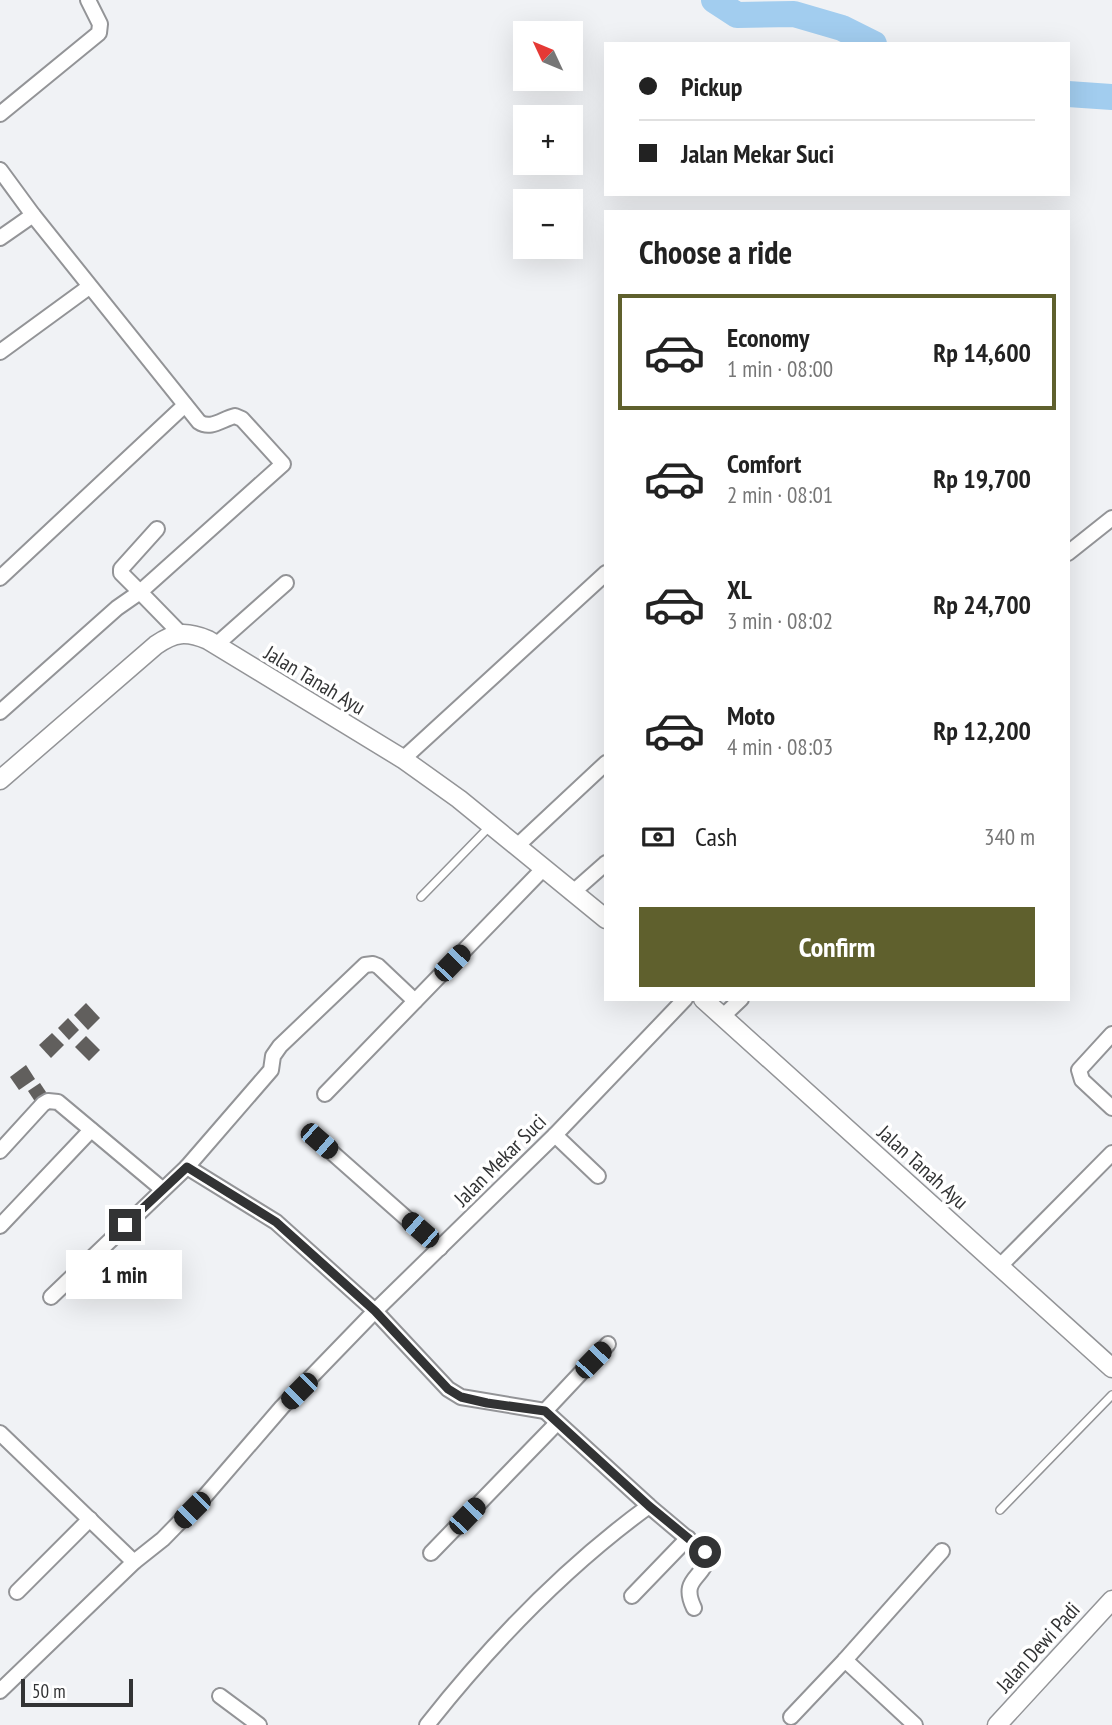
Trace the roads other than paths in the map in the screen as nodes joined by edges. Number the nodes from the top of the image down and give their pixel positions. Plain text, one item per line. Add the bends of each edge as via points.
1 (88, 0) edge
2 (0, 114) edge
3 (0, 170) edge
4 (33, 215) junction
5 (0, 238) edge
6 (89, 287) junction
7 (0, 352) edge
8 (185, 405) junction
9 (1112, 518) edge
10 (157, 529) dead end
11 (1070, 551) edge
12 (604, 575) edge
13 (0, 578) edge
14 (286, 583) dead end
15 (140, 592) junction
16 (180, 633) junction
17 (216, 645) junction
18 (0, 712) edge
19 (403, 760) junction
20 (604, 765) edge
21 (0, 780) edge
22 (491, 825) junction
23 (517, 846) junction
24 (604, 865) edge
25 (544, 868) junction
26 (572, 893) junction
27 (421, 897) dead end
28 (604, 917) edge
29 (415, 1001) junction
30 (683, 1001) edge
31 (705, 1001) edge
32 (739, 1001) edge
33 (723, 1016) junction
34 (1112, 1034) edge
35 (325, 1094) dead end
36 (1112, 1108) edge
37 (91, 1130) junction
38 (555, 1135) junction
39 (319, 1141) dead end
40 (0, 1151) edge
41 (1112, 1153) edge
42 (187, 1167) junction
43 (598, 1176) dead end
44 (162, 1189) junction
45 (0, 1226) edge
46 (440, 1248) junction
47 (999, 1267) junction
48 (51, 1297) dead end
49 (375, 1311) junction
50 (608, 1344) dead end
51 (1112, 1368) edge
52 (1112, 1395) edge
53 (545, 1411) junction
54 (557, 1423) junction
55 (0, 1433) edge
56 (649, 1506) junction
57 (1000, 1510) dead end
58 (90, 1519) junction
59 (688, 1538) junction
60 (942, 1551) dead end
61 (431, 1553) dead end
62 (134, 1562) junction
63 (17, 1592) dead end
64 (632, 1596) dead end
65 (1112, 1600) edge
66 (694, 1608) dead end
67 (845, 1660) junction
68 (0, 1691) edge
69 (220, 1696) dead end
70 (791, 1717) dead end
71 (259, 1725) edge
72 (427, 1725) edge
73 (915, 1725) edge
74 (997, 1725) edge

1 - 2 street via 100,24 99,33
3 - 4 street
4 - 5 street
4 - 6 street
6 - 7 street
6 - 8 street
8 - 13 street
8 - 15 street via 204,426 235,416 242,419 283,464
9 - 11 street
10 - 15 street via 121,569
12 - 19 street
14 - 17 street
15 - 16 street
15 - 18 street
16 - 17 street, Jalan Tanah Ayu
16 - 21 street via 156,645
17 - 19 street, Jalan Tanah Ayu
19 - 22 street, Jalan Tanah Ayu
20 - 23 street
22 - 23 street, Jalan Tanah Ayu
22 - 27 lane
23 - 25 street, Jalan Tanah Ayu
24 - 26 street
25 - 26 street, Jalan Tanah Ayu
25 - 29 street
26 - 28 street, Jalan Tanah Ayu
29 - 35 street
29 - 42 street via 378,966 365,965 280,1046 271,1070
30 - 38 street, Jalan Mekar Suci
31 - 33 street, Jalan Tanah Ayu
32 - 33 street
33 - 47 street, Jalan Tanah Ayu
34 - 36 street via 1079,1070 1082,1080
37 - 40 street via 58,1102 48,1101
37 - 44 street
37 - 45 street
38 - 43 street
38 - 46 street, Jalan Mekar Suci
39 - 46 street
41 - 47 street
42 - 44 street
42 - 49 street via 276,1222
44 - 48 street
46 - 49 street, Jalan Mekar Suci
47 - 51 street, Jalan Tanah Ayu
49 - 53 street via 448,1389 461,1397
49 - 62 street, Jalan Mekar Suci via 282,1407 206,1495
50 - 53 street
52 - 57 lane
53 - 54 street
54 - 56 street
54 - 61 street
55 - 58 street
56 - 59 street
56 - 72 street via 528,1609
58 - 62 street
58 - 63 street
59 - 64 street
59 - 66 street via 708,1558 688,1592
60 - 67 street
62 - 68 street, Jalan Mekar Suci
65 - 74 street, Jalan Dewi Padi
67 - 70 street
67 - 73 street
69 - 71 street

